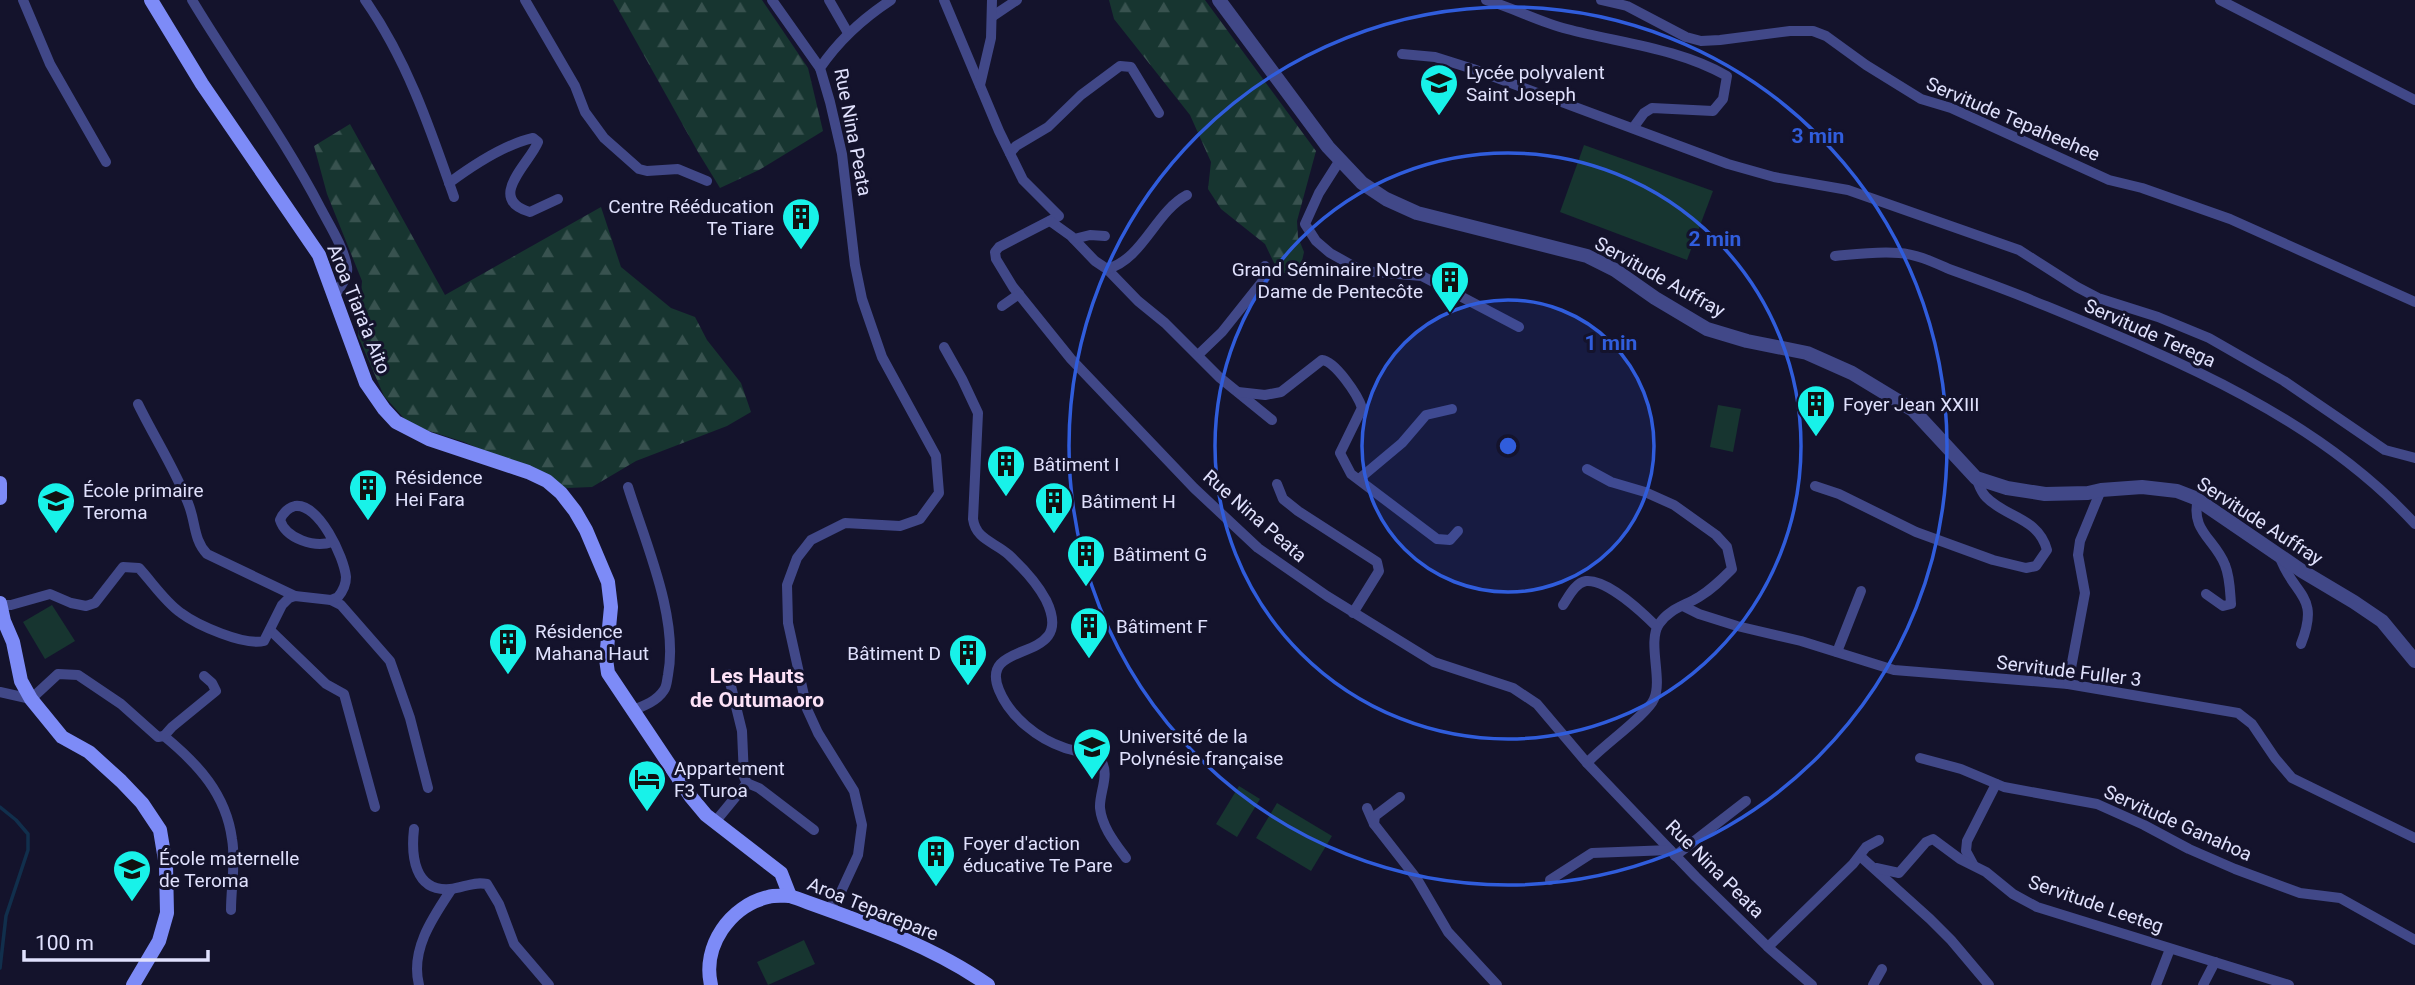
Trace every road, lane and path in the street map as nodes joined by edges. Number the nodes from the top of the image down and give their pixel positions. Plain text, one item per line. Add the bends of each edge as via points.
1 (23, 0) edge
2 (151, 0) edge
3 (192, 0) edge
4 (365, 0) edge
5 (525, 0) edge
6 (772, 0) edge
7 (829, 0) edge
8 (891, 0) edge
9 (944, 0) edge
10 (992, 0) edge
11 (1017, 0) edge
12 (1219, 0) edge
13 (1486, 0) edge
14 (1601, 0) edge
15 (2220, 0) edge
16 (993, 16) junction
17 (848, 33) junction
18 (1402, 54) dead end
19 (820, 68) junction
20 (979, 85) junction
21 (2415, 100) edge
22 (1160, 113) dead end
23 (1633, 128) junction
24 (1010, 153) junction
25 (1340, 160) junction
26 (106, 162) dead end
27 (707, 181) dead end
28 (449, 183) junction
29 (1187, 195) dead end
30 (454, 197) dead end
31 (558, 199) dead end
32 (1050, 221) junction
33 (1105, 236) dead end
34 (1074, 239) junction
35 (1835, 256) dead end
36 (1265, 266) dead end
37 (1107, 269) junction
38 (1019, 294) junction
39 (335, 296) junction
40 (2415, 302) edge
41 (1002, 306) dead end
42 (1518, 327) dead end
43 (944, 347) dead end
44 (1198, 355) junction
45 (1238, 392) junction
46 (138, 404) dead end
47 (1452, 409) dead end
48 (1272, 420) dead end
49 (2415, 458) edge
50 (1587, 469) dead end
51 (1976, 478) junction
52 (1359, 480) junction
53 (0, 483) edge
54 (1277, 484) dead end
55 (1815, 486) dead end
56 (628, 487) dead end
57 (2101, 490) junction
58 (0, 498) edge
59 (2198, 499) junction
60 (2415, 524) edge
61 (1458, 531) dead end
62 (332, 542) junction
63 (2279, 555) junction
64 (1861, 591) dead end
65 (2206, 594) dead end
66 (295, 596) junction
67 (331, 600) junction
68 (0, 604) edge
69 (1563, 604) dead end
70 (1683, 606) junction
71 (1353, 613) junction
72 (1657, 626) junction
73 (270, 630) junction
74 (2301, 644) dead end
75 (1837, 652) junction
76 (2415, 661) edge
77 (727, 674) dead end
78 (205, 677) dead end
79 (2068, 684) junction
80 (0, 692) edge
81 (31, 699) junction
82 (633, 710) junction
83 (164, 736) junction
84 (1920, 758) dead end
85 (1587, 763) junction
86 (747, 783) junction
87 (1996, 784) junction
88 (428, 788) dead end
89 (1400, 797) dead end
90 (1746, 801) dead end
91 (375, 807) dead end
92 (1367, 808) dead end
93 (715, 822) junction
94 (1374, 824) junction
95 (414, 829) dead end
96 (814, 830) dead end
97 (2415, 838) edge
98 (1878, 840) dead end
99 (1673, 853) junction
100 (1860, 856) junction
101 (1126, 858) dead end
102 (1973, 864) junction
103 (1876, 868) junction
104 (1550, 880) dead end
105 (451, 890) junction
106 (790, 896) junction
107 (231, 910) dead end
108 (828, 910) junction
109 (2415, 940) edge
110 (1769, 947) junction
111 (2170, 949) junction
112 (2215, 962) junction
113 (1882, 969) dead end
114 (133, 985) edge
115 (419, 985) edge
116 (549, 985) edge
117 (711, 985) edge
118 (989, 985) edge
119 (1497, 985) edge
120 (1812, 985) edge
121 (1873, 985) edge
122 (1989, 985) edge
123 (2156, 985) edge
124 (2203, 985) edge
125 (2290, 985) edge

1 - 26 street via 50,64
2 - 39 main road, Aroa Tiara'a Aito via 312,243
3 - 39 street via 287,146 328,223 347,268
4 - 28 street via 403,62
5 - 27 street via 585,112 604,138 639,169 678,169
6 - 19 street
7 - 17 street
8 - 17 street, Rue Nina Peata
9 - 20 street
10 - 16 street
11 - 16 street
12 - 25 street, Servitude Auffray
13 - 23 street via 1564,29 1704,64 1727,76 1723,99 1713,111 1652,108
14 - 40 street, Servitude Tepaheehee via 1627,6 1701,41 1813,31 1921,99 1951,108 2109,180 2215,212
15 - 21 street
16 - 20 street
17 - 19 street, Rue Nina Peata
18 - 23 street via 1435,57 1473,69
19 - 108 street, Rue Nina Peata via 842,154 862,299 881,357 936,456 939,493 920,519 900,526 845,523 811,540 797,558 787,585 788,623 807,709 854,791 862,825 858,855
20 - 24 street
22 - 24 street via 1131,67 1120,66
23 - 49 street via 1750,171 1848,190 2019,250 2098,298 2210,338 2284,381 2385,450
24 - 32 street via 1023,180 1059,216
25 - 42 street via 1305,224 1316,241 1362,271 1422,276
25 - 51 street, Servitude Auffray via 1362,183 1417,213 1587,256 1707,329 1807,353 1852,373 1913,410
28 - 30 street
28 - 31 street via 533,138 538,142 513,178 512,199 530,212
29 - 37 street via 1124,260
32 - 34 street
32 - 38 street, Rue Nina Peata via 995,252
33 - 34 street
34 - 37 street
35 - 60 street, Servitude Terega via 1915,256 2075,318 2194,371 2252,400 2337,453
36 - 44 street via 1265,278
37 - 44 street
38 - 41 street
38 - 71 street, Rue Nina Peata via 1071,359 1202,496 1258,548
39 - 82 main road, Aroa Tiara'a Aito via 366,383 396,422 429,439 547,481 575,511 608,583 608,673
43 - 101 street via 978,413 975,529 1030,575 1053,621 1050,636 1043,642 1004,659 997,673 999,691 1034,732 1056,745 1101,759 1105,770 1101,816
44 - 45 street
45 - 48 street
45 - 52 street via 1280,392 1322,360 1331,362 1360,399 1362,408 1340,453 1344,465
46 - 66 street via 188,502 197,544 207,554
47 - 52 street via 1426,415
50 - 70 street via 1674,505 1727,547 1732,569
51 - 55 street via 1988,500 2024,520 2044,540 2046,550 2036,566 1993,560 1916,532
51 - 57 street, Servitude Auffray via 2045,494
52 - 61 street via 1437,539 1450,540
53 - 58 main road
54 - 71 street via 1283,499 1298,511 1377,562 1379,571
56 - 82 street via 662,594 671,661 665,689 651,703
57 - 59 street, Servitude Auffray via 2155,488
57 - 79 street via 2077,555 2085,593
59 - 63 street, Servitude Auffray
59 - 65 street via 2196,518 2225,564 2231,604 2222,606
62 - 62 street via 327,528 309,509 293,506 282,515 283,528 292,534 317,545
62 - 67 street via 346,579 338,597
63 - 74 street via 2286,574 2307,602 2309,624
63 - 76 street, Servitude Auffray via 2382,621
64 - 75 street
66 - 67 street
66 - 73 street via 282,605
67 - 88 street via 390,661
68 - 73 street via 50,594 90,606 123,567 130,566 139,568 178,612 194,622 256,643 264,641
68 - 81 main road via 20,681
69 - 72 street via 1576,586 1594,582 1618,594
70 - 72 street via 1670,610
70 - 75 street, Servitude Fuller 3 via 1737,626
71 - 85 street, Rue Nina Peata via 1434,662 1513,688 1537,704
72 - 85 street via 1654,699
73 - 91 street via 326,684 344,694
75 - 79 street, Servitude Fuller 3 via 1894,670
77 - 86 street via 742,731
78 - 83 street via 216,691
79 - 97 street, Servitude Fuller 3 via 2238,713 2252,724 2292,778
80 - 81 street
81 - 83 street via 58,674 78,675 158,737
81 - 114 main road via 62,737 89,752 121,781 160,830 167,914 159,941
82 - 93 main road, Aroa Tiara'a Aito via 691,797
83 - 107 street via 208,778 222,799 233,839
84 - 87 street, Servitude Ganahoa
85 - 99 street, Rue Nina Peata
86 - 93 street
86 - 96 street
87 - 102 street via 1967,841
87 - 109 street, Servitude Ganahoa via 2097,804 2235,869 2300,893 2340,898
89 - 94 street via 1375,816
90 - 99 street
92 - 94 street
93 - 106 main road, Aroa Tiara'a Aito via 781,873
94 - 119 street via 1417,879 1448,932
95 - 105 street via 417,873 434,887
98 - 100 street
99 - 104 street via 1592,853
99 - 110 street, Rue Nina Peata
100 - 103 street
100 - 110 street
102 - 103 street, Servitude Leeteg via 1933,839 1899,873
102 - 111 street, Servitude Leeteg via 2037,907
103 - 122 street via 1951,940
105 - 115 street via 423,938
105 - 116 street via 487,884 514,944
106 - 108 main road, Aroa Teparepare
106 - 117 main road, Aroa Teparepare via 769,896 743,907 721,928 710,956
108 - 118 main road, Aroa Teparepare via 919,947
110 - 120 street, Rue Nina Peata
111 - 112 street, Servitude Leeteg
111 - 123 street
112 - 124 street
112 - 125 street, Servitude Leeteg
113 - 121 street

